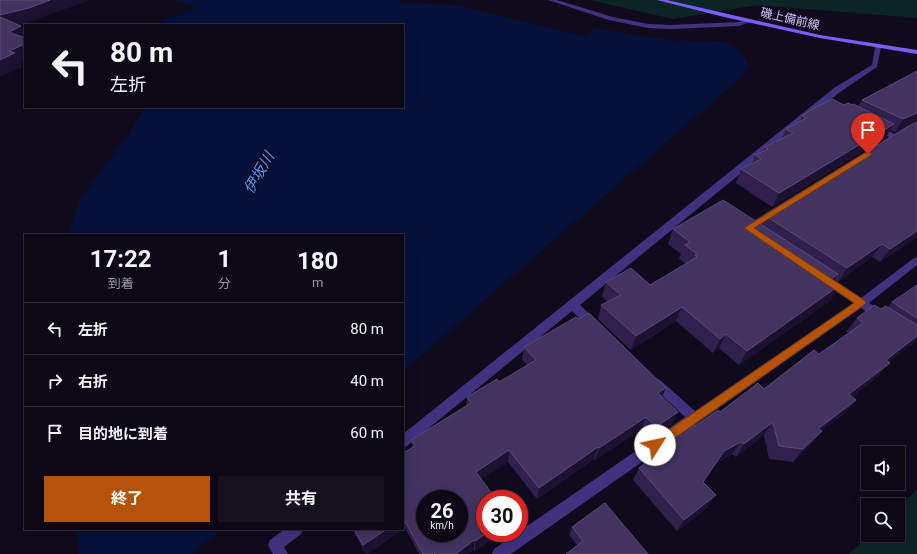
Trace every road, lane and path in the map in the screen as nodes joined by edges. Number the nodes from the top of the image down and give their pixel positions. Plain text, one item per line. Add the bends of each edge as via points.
1 (550, 0) edge
2 (660, 0) edge
3 (750, 21) junction
4 (878, 48) junction
5 (917, 52) edge
6 (823, 101) junction
7 (834, 106) edge
8 (868, 123) edge
9 (881, 145) edge
10 (781, 207) edge
11 (748, 228) edge
12 (917, 260) edge
13 (821, 276) edge
14 (861, 303) junction
15 (573, 305) junction
16 (886, 320) edge
17 (602, 332) edge
18 (648, 375) edge
19 (694, 418) junction
20 (404, 441) edge
21 (295, 530) edge
22 (281, 554) edge
23 (499, 554) edge

1 - 3 street via 614,20 648,26 739,24
2 - 3 main road, 磯上備前線
3 - 4 main road, 磯上備前線
4 - 5 main road, 磯上備前線
4 - 6 street via 875,66
6 - 7 street
6 - 15 street via 708,200
8 - 9 street via 898,136
10 - 11 street
12 - 14 street
13 - 14 street
14 - 16 street
14 - 19 street
15 - 17 street
15 - 20 street
18 - 19 street
19 - 23 street
21 - 22 street via 275,546

